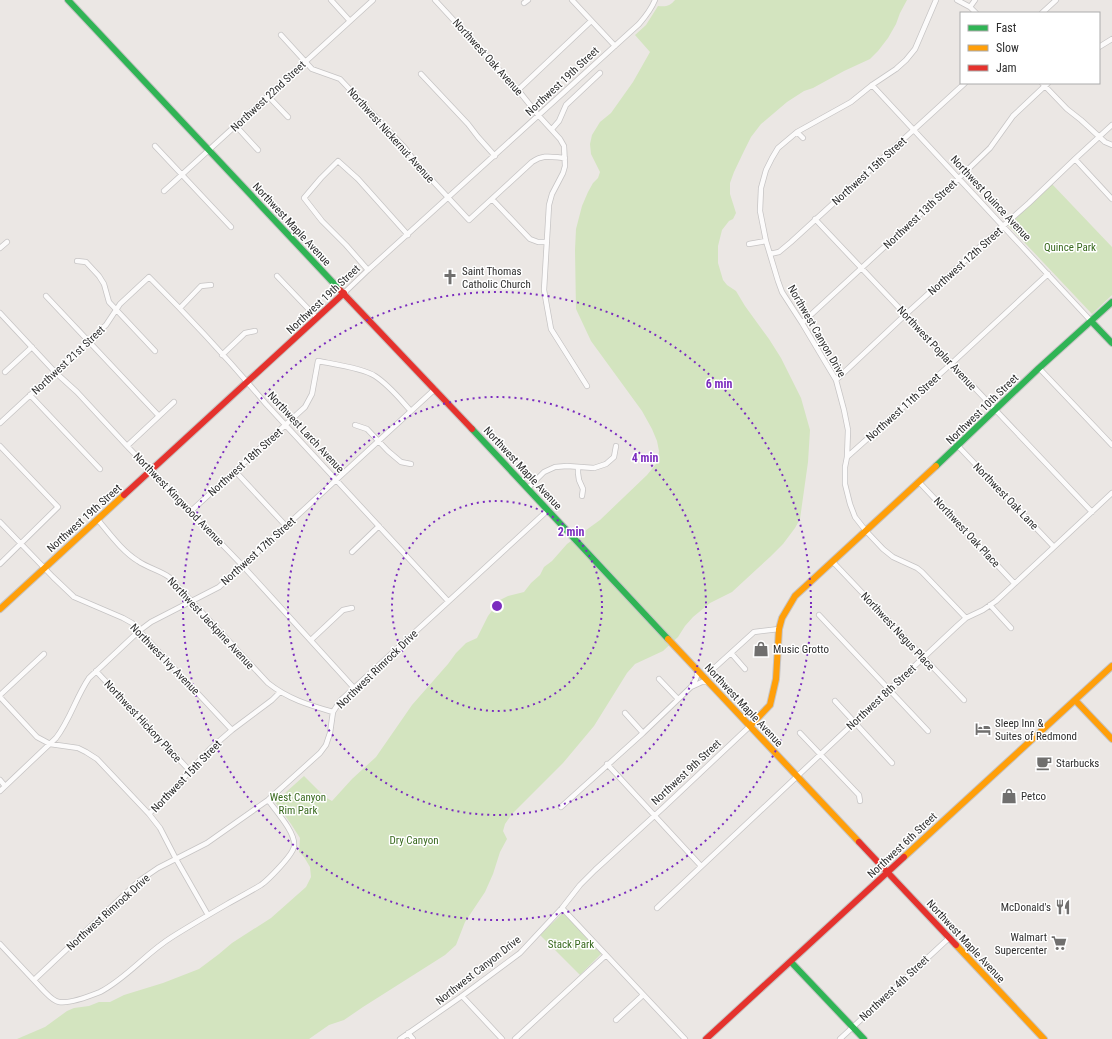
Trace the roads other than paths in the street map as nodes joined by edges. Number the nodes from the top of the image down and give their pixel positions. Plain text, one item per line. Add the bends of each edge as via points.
1 (68, 0) edge
2 (331, 0) edge
3 (373, 0) edge
4 (435, 0) edge
5 (572, 0) edge
6 (655, 0) edge
7 (936, 0) edge
8 (957, 0) edge
9 (975, 0) edge
10 (1056, 0) edge
11 (970, 7) junction
12 (975, 12) edge
13 (1043, 12) edge
14 (350, 20) junction
15 (591, 21) junction
16 (281, 35) dead end
17 (1112, 39) edge
18 (615, 46) junction
19 (1100, 46) edge
20 (306, 61) junction
21 (600, 73) dead end
22 (421, 74) dead end
23 (964, 84) edge
24 (1045, 84) edge
25 (872, 85) junction
26 (518, 90) junction
27 (268, 96) junction
28 (539, 116) junction
29 (288, 117) dead end
30 (1112, 125) edge
31 (236, 126) junction
32 (552, 128) junction
33 (914, 130) junction
34 (797, 132) junction
35 (1099, 137) junction
36 (803, 138) dead end
37 (155, 146) dead end
38 (1112, 146) edge
39 (258, 150) dead end
40 (209, 151) junction
41 (495, 156) junction
42 (565, 158) junction
43 (1075, 159) junction
44 (182, 175) junction
45 (959, 178) junction
46 (164, 191) dead end
47 (448, 198) junction
48 (492, 199) junction
49 (1112, 199) edge
50 (815, 219) junction
51 (1003, 226) junction
52 (231, 227) dead end
53 (408, 235) junction
54 (766, 241) junction
55 (7, 242) dead end
56 (547, 242) junction
57 (749, 244) dead end
58 (0, 248) edge
59 (770, 254) junction
60 (77, 261) dead end
61 (861, 268) junction
62 (368, 270) junction
63 (1048, 274) junction
64 (277, 276) dead end
65 (149, 277) joint
66 (211, 285) dead end
67 (344, 293) junction
68 (46, 296) dead end
69 (1112, 302) edge
70 (180, 308) junction
71 (116, 310) junction
72 (0, 313) edge
73 (905, 315) junction
74 (317, 318) junction
75 (1091, 321) junction
76 (802, 323) junction
77 (255, 331) dead end
78 (89, 341) junction
79 (1112, 344) edge
80 (32, 348) junction
81 (155, 351) dead end
82 (222, 355) junction
83 (952, 364) junction
84 (1039, 368) junction
85 (5, 372) dead end
86 (55, 372) junction
87 (836, 380) junction
88 (248, 382) junction
89 (587, 386) dead end
90 (435, 389) junction
91 (30, 395) junction
92 (174, 402) dead end
93 (995, 410) junction
94 (411, 411) junction
95 (159, 416) junction
96 (0, 423) edge
97 (286, 425) junction
98 (355, 425) dead end
99 (378, 442) junction
100 (1112, 445) edge
101 (0, 446) edge
102 (127, 446) junction
103 (616, 446) dead end
104 (958, 446) junction
105 (847, 457) junction
106 (410, 464) dead end
107 (578, 467) junction
108 (100, 469) dead end
109 (151, 471) junction
110 (235, 471) junction
111 (337, 480) junction
112 (919, 482) junction
113 (528, 488) junction
114 (1112, 493) edge
115 (582, 496) dead end
116 (548, 510) junction
117 (191, 511) junction
118 (1092, 512) junction
119 (98, 520) junction
120 (0, 522) edge
121 (286, 526) junction
122 (379, 526) junction
123 (866, 531) junction
124 (21, 544) junction
125 (1054, 547) junction
126 (352, 552) dead end
127 (833, 562) junction
128 (0, 564) edge
129 (242, 565) junction
130 (44, 568) junction
131 (1014, 583) junction
132 (191, 601) junction
133 (448, 601) junction
134 (990, 605) junction
135 (352, 608) dead end
136 (0, 609) edge
137 (819, 615) dead end
138 (966, 618) junction
139 (1011, 628) dead end
140 (779, 629) junction
141 (139, 631) junction
142 (311, 640) junction
143 (731, 653) junction
144 (44, 654) dead end
145 (923, 658) junction
146 (1112, 666) edge
147 (696, 668) junction
148 (745, 669) dead end
149 (96, 671) junction
150 (711, 671) dead end
151 (659, 679) dead end
152 (709, 682) junction
153 (691, 687) junction
154 (354, 688) junction
155 (889, 689) junction
156 (280, 692) junction
157 (0, 696) edge
158 (678, 700) junction
159 (964, 700) dead end
160 (1075, 700) junction
161 (835, 701) dead end
162 (333, 712) junction
163 (625, 714) dead end
164 (855, 722) junction
165 (750, 726) junction
166 (232, 730) junction
167 (928, 731) dead end
168 (643, 733) junction
169 (800, 733) dead end
170 (1112, 739) edge
171 (50, 744) junction
172 (820, 754) junction
173 (892, 763) dead end
174 (607, 764) junction
175 (190, 771) junction
176 (797, 776) junction
177 (0, 780) edge
178 (5, 786) junction
179 (0, 791) edge
180 (268, 800) junction
181 (860, 801) dead end
182 (561, 807) dead end
183 (149, 814) junction
184 (654, 816) junction
185 (176, 859) junction
186 (701, 866) junction
187 (887, 872) junction
188 (562, 908) junction
189 (657, 908) dead end
190 (208, 915) junction
191 (949, 938) junction
192 (0, 944) edge
193 (606, 955) junction
194 (791, 962) junction
195 (34, 980) junction
196 (643, 995) junction
197 (462, 996) junction
198 (616, 1020) dead end
199 (853, 1027) junction
200 (408, 1033) junction
201 (400, 1039) edge
202 (413, 1039) edge
203 (502, 1039) edge
204 (515, 1039) edge
205 (685, 1039) edge
206 (706, 1039) edge
207 (840, 1039) edge
208 (864, 1039) edge
209 (1044, 1039) edge

1 - 40 main road, Northwest Maple Avenue
2 - 14 street
3 - 14 street, Northwest 22nd Street
4 - 26 street, Northwest Oak Avenue
5 - 15 street
6 - 18 street, Northwest 19th Street via 647,15
7 - 25 street, Northwest Canyon Drive via 915,49 896,69
8 - 11 street
9 - 11 street
10 - 13 street
11 - 12 street
14 - 20 street, Northwest 22nd Street
15 - 18 street
15 - 26 street
16 - 20 street, Northwest Nickernut Avenue
17 - 19 street
18 - 28 street, Northwest 19th Street
20 - 27 street, Northwest 22nd Street
20 - 47 street, Northwest Nickernut Avenue via 312,69 340,79
21 - 32 street via 566,105
22 - 41 street
23 - 33 street, Northwest 15th Street
24 - 35 street via 1061,104
24 - 45 street, Northwest 13th Street via 1013,116 990,148
25 - 33 street, Northwest Quince Avenue
25 - 34 street, Northwest Canyon Drive via 851,102
26 - 28 street, Northwest Oak Avenue
27 - 29 street
27 - 31 street, Northwest 22nd Street
28 - 32 street, Northwest Oak Avenue
28 - 41 street, Northwest 19th Street
30 - 35 street, Northwest 12th Street
31 - 39 street
31 - 40 street, Northwest 22nd Street
32 - 42 street, Northwest Oak Avenue via 564,146
33 - 45 street, Northwest Quince Avenue
33 - 50 street, Northwest 15th Street
34 - 36 street
34 - 54 street, Northwest Canyon Drive via 778,148 766,170 761,188 760,211
35 - 38 street
35 - 43 street, Northwest 12th Street
37 - 44 street
40 - 44 street, Northwest 22nd Street
40 - 67 main road, Northwest Maple Avenue
41 - 47 street, Northwest 19th Street
42 - 48 street via 539,157
42 - 56 street via 563,173 549,205
43 - 49 street
43 - 51 street, Northwest 12th Street
44 - 46 street, Northwest 22nd Street
44 - 52 street
45 - 51 street, Northwest Quince Avenue
45 - 61 street, Northwest 13th Street
47 - 48 street, Northwest Nickernut Avenue via 469,220
47 - 53 street, Northwest 19th Street
48 - 56 street via 530,239
50 - 59 street, Northwest 15th Street via 779,252
50 - 61 street, Northwest Poplar Avenue
51 - 63 street, Northwest Quince Avenue
51 - 73 street, Northwest 12th Street
53 - 62 street, Northwest 19th Street
53 - 62 street via 358,179 338,161 304,198
54 - 57 street
54 - 59 street, Northwest Canyon Drive
55 - 58 street
56 - 89 street via 544,290 551,329
59 - 76 street, Northwest Canyon Drive via 782,292
60 - 71 street via 86,262 99,276 109,302
61 - 73 street, Northwest Poplar Avenue
61 - 76 street, Northwest 13th Street
62 - 67 street, Northwest 19th Street
63 - 75 street, Northwest Quince Avenue
63 - 83 street, Northwest 11th Street
64 - 74 street
65 - 70 street, Northwest Larch Avenue
65 - 71 street, Northwest 21st Street
66 - 70 street via 202,286
67 - 74 main road, Northwest 19th Street
67 - 90 main road, Northwest Maple Avenue
68 - 78 street
69 - 75 main road, Northwest 10th Street
70 - 82 street, Northwest Larch Avenue
71 - 78 street, Northwest 21st Street via 106,325
71 - 81 street
72 - 80 street, Northwest Kingwood Avenue
73 - 83 street, Northwest Poplar Avenue
73 - 87 street, Northwest 12th Street
74 - 88 main road, Northwest 19th Street
75 - 79 main road, Northwest Quince Avenue
75 - 84 main road, Northwest 10th Street
76 - 87 street, Northwest Canyon Drive
77 - 82 street via 245,333
78 - 86 street, Northwest 21st Street
78 - 95 street
80 - 85 street
80 - 86 street, Northwest Kingwood Avenue
82 - 88 street, Northwest Larch Avenue
83 - 93 street, Northwest Poplar Avenue
83 - 105 street, Northwest 11th Street
84 - 93 main road, Northwest 10th Street
84 - 100 street
86 - 91 street, Northwest 21st Street
86 - 102 street, Northwest Kingwood Avenue
87 - 105 street, Northwest Canyon Drive via 848,430
88 - 97 street, Northwest Larch Avenue
88 - 109 main road, Northwest 19th Street
90 - 94 street, Northwest 17th Street
90 - 113 main road, Northwest Maple Avenue
91 - 96 street, Northwest 21st Street
91 - 108 street
92 - 95 street
93 - 104 main road, Northwest 10th Street
93 - 118 street, Northwest Poplar Avenue
94 - 97 street, Northwest 18th Street via 374,375 318,361 312,394 305,407
94 - 99 street, Northwest 17th Street
95 - 102 street
97 - 110 street, Northwest 18th Street
97 - 111 street, Northwest Larch Avenue
98 - 99 street via 367,429
99 - 106 street via 402,462
99 - 111 street, Northwest 17th Street
101 - 124 street via 58,507
102 - 109 street, Northwest Kingwood Avenue
103 - 107 street via 614,457 606,464 594,468
104 - 112 main road, Northwest 10th Street
104 - 125 street, Northwest Oak Lane
105 - 123 street, Northwest Canyon Drive via 845,484 856,517
107 - 113 street via 555,467 544,472
107 - 115 street
109 - 117 street, Northwest Kingwood Avenue
109 - 119 main road, Northwest 19th Street
110 - 117 street, Northwest 18th Street
110 - 121 street
111 - 121 street, Northwest 17th Street
111 - 122 street, Northwest Larch Avenue
112 - 123 main road, Northwest 10th Street
112 - 131 street, Northwest Oak Place
113 - 116 main road, Northwest Maple Avenue
114 - 118 street, Northwest 8th Street
116 - 133 street, Northwest Rimrock Drive
116 - 147 main road, Northwest Maple Avenue
117 - 129 street, Northwest Kingwood Avenue
118 - 125 street, Northwest 8th Street
119 - 130 main road, Northwest 19th Street
119 - 132 street, Northwest Jackpine Avenue via 132,557 169,577
120 - 124 street, Northwest Ivy Avenue
121 - 129 street, Northwest 17th Street
122 - 126 street
122 - 133 street, Northwest Larch Avenue
123 - 127 main road
123 - 138 street via 893,557 922,572
124 - 128 street
124 - 130 street, Northwest Ivy Avenue
125 - 131 street, Northwest 8th Street
127 - 140 main road via 795,596 782,618
127 - 145 street, Northwest Negus Place
129 - 132 street, Northwest 17th Street via 218,586
129 - 142 street, Northwest Kingwood Avenue
130 - 136 main road, Northwest 19th Street
130 - 141 street, Northwest Ivy Avenue via 74,597 124,618
131 - 134 street, Northwest 8th Street
132 - 141 street, Northwest 17th Street via 164,614
132 - 156 street, Northwest Jackpine Avenue via 268,683
133 - 154 street, Northwest Rimrock Drive
134 - 138 street, Northwest 8th Street
134 - 139 street
135 - 142 street via 343,610
137 - 155 street
138 - 145 street, Northwest 8th Street
140 - 143 street via 754,632
140 - 165 main road, Northwest 9th Street via 776,679 770,705
141 - 149 street, Northwest 17th Street
141 - 166 street, Northwest Ivy Avenue
142 - 154 street, Northwest Kingwood Avenue
143 - 148 street
143 - 150 street
144 - 157 street
145 - 155 street, Northwest 8th Street
145 - 159 street, Northwest Negus Place
146 - 160 main road, Northwest 6th Street
147 - 152 main road, Northwest Maple Avenue
147 - 153 street via 697,678
149 - 171 street, Northwest 17th Street via 84,685 62,731
149 - 175 street, Northwest Hickory Place
151 - 158 street
152 - 153 street
152 - 165 main road, Northwest Maple Avenue
153 - 158 street
154 - 162 street, Northwest Rimrock Drive
155 - 164 street, Northwest 8th Street
155 - 167 street
156 - 162 street, Northwest Jackpine Avenue via 306,704
156 - 166 street, Northwest 15th Street
157 - 171 street via 37,737
158 - 168 street
160 - 170 main road
160 - 187 main road, Northwest 6th Street
161 - 164 street
162 - 180 street, Northwest Rimrock Drive via 326,745
163 - 168 street
164 - 172 street, Northwest 8th Street
164 - 173 street
165 - 176 main road, Northwest Maple Avenue
165 - 184 street, Northwest 9th Street
166 - 175 street, Northwest 15th Street
168 - 174 street
169 - 172 street
171 - 178 street, Northwest 17th Street
171 - 183 street via 78,748 97,759
172 - 176 street, Northwest 8th Street
172 - 181 street via 858,795
174 - 182 street
174 - 184 street
175 - 183 street, Northwest 15th Street
176 - 186 street, Northwest 8th Street
176 - 187 main road, Northwest Maple Avenue
177 - 178 street
178 - 179 street, Northwest 17th Street
180 - 185 street, Northwest Rimrock Drive via 207,843
180 - 190 street via 294,838 291,855 262,884
183 - 185 street via 160,828
184 - 186 street
184 - 188 street, Northwest 9th Street via 580,885
185 - 190 street
185 - 195 street, Northwest Rimrock Drive via 139,882
186 - 189 street, Northwest 8th Street
187 - 191 main road, Northwest Maple Avenue
187 - 194 main road, Northwest 6th Street
188 - 193 street
188 - 197 street, Northwest Canyon Drive via 520,953
190 - 195 street via 160,944 122,978 99,992 58,1002 44,992
191 - 199 street, Northwest 4th Street
191 - 209 main road, Northwest Maple Avenue
192 - 195 street
193 - 196 street
193 - 204 street
194 - 199 main road
194 - 206 main road, Northwest 6th Street
196 - 198 street
196 - 205 street
197 - 200 street, Northwest Canyon Drive
197 - 203 street
199 - 207 street, Northwest 4th Street
199 - 208 main road
200 - 201 street, Northwest Canyon Drive
200 - 202 street

